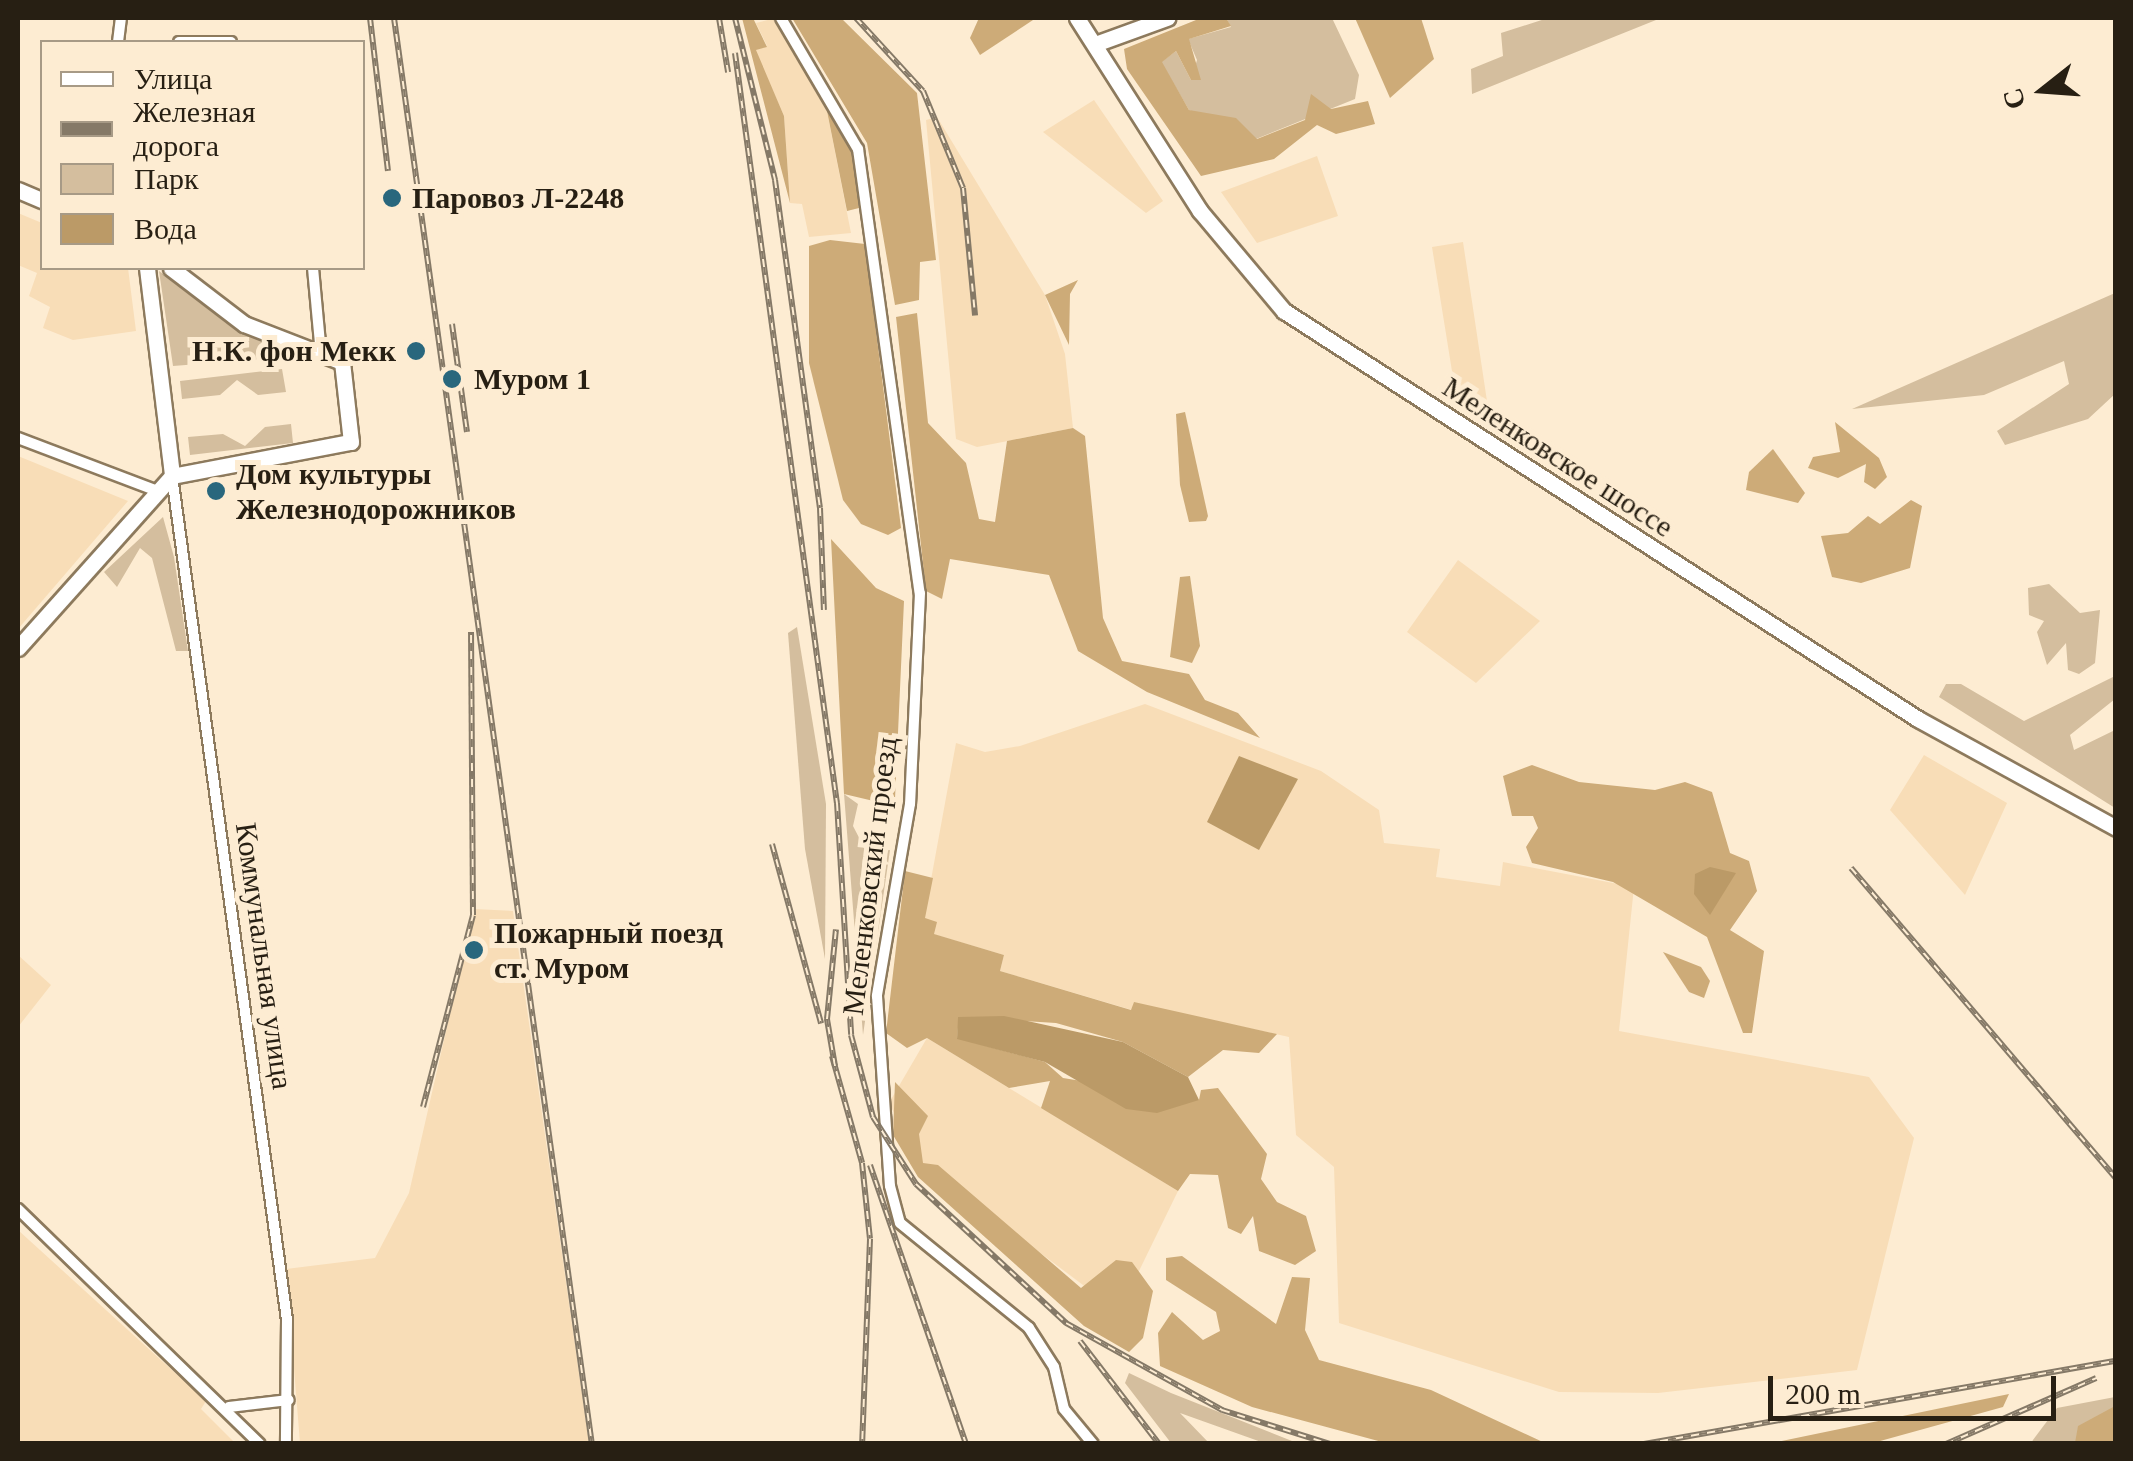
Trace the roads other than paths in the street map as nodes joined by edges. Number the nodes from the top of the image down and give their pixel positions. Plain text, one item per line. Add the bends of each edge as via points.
1 (781, 18) edge
2 (1076, 18) edge
3 (1167, 18) edge
4 (1095, 44) junction
5 (148, 270) edge
6 (173, 270) edge
7 (314, 270) edge
8 (321, 354) junction
9 (18, 438) edge
10 (172, 476) junction
11 (160, 492) junction
12 (18, 648) edge
13 (2116, 828) edge
14 (18, 1209) edge
15 (289, 1400) junction
16 (228, 1407) junction
17 (260, 1444) edge
18 (286, 1444) edge
19 (1093, 1444) edge

1 - 19 street, Меленковский проезд via 858,149 920,594 910,804 877,996 890,1186 900,1223 1029,1328 1054,1367 1064,1409
2 - 4 main road, Меленковское шоссе
3 - 4 main road
4 - 13 main road, Меленковское шоссе via 1200,212 1284,312 1918,719
5 - 10 main road
6 - 8 main road via 244,324
7 - 8 street
8 - 10 main road via 342,362 351,442
9 - 11 street
10 - 11 main road
10 - 15 street, Коммунальная улица via 287,1320
11 - 12 main road
14 - 16 street
15 - 16 street
15 - 18 street, Коммунальная улица
16 - 17 street

